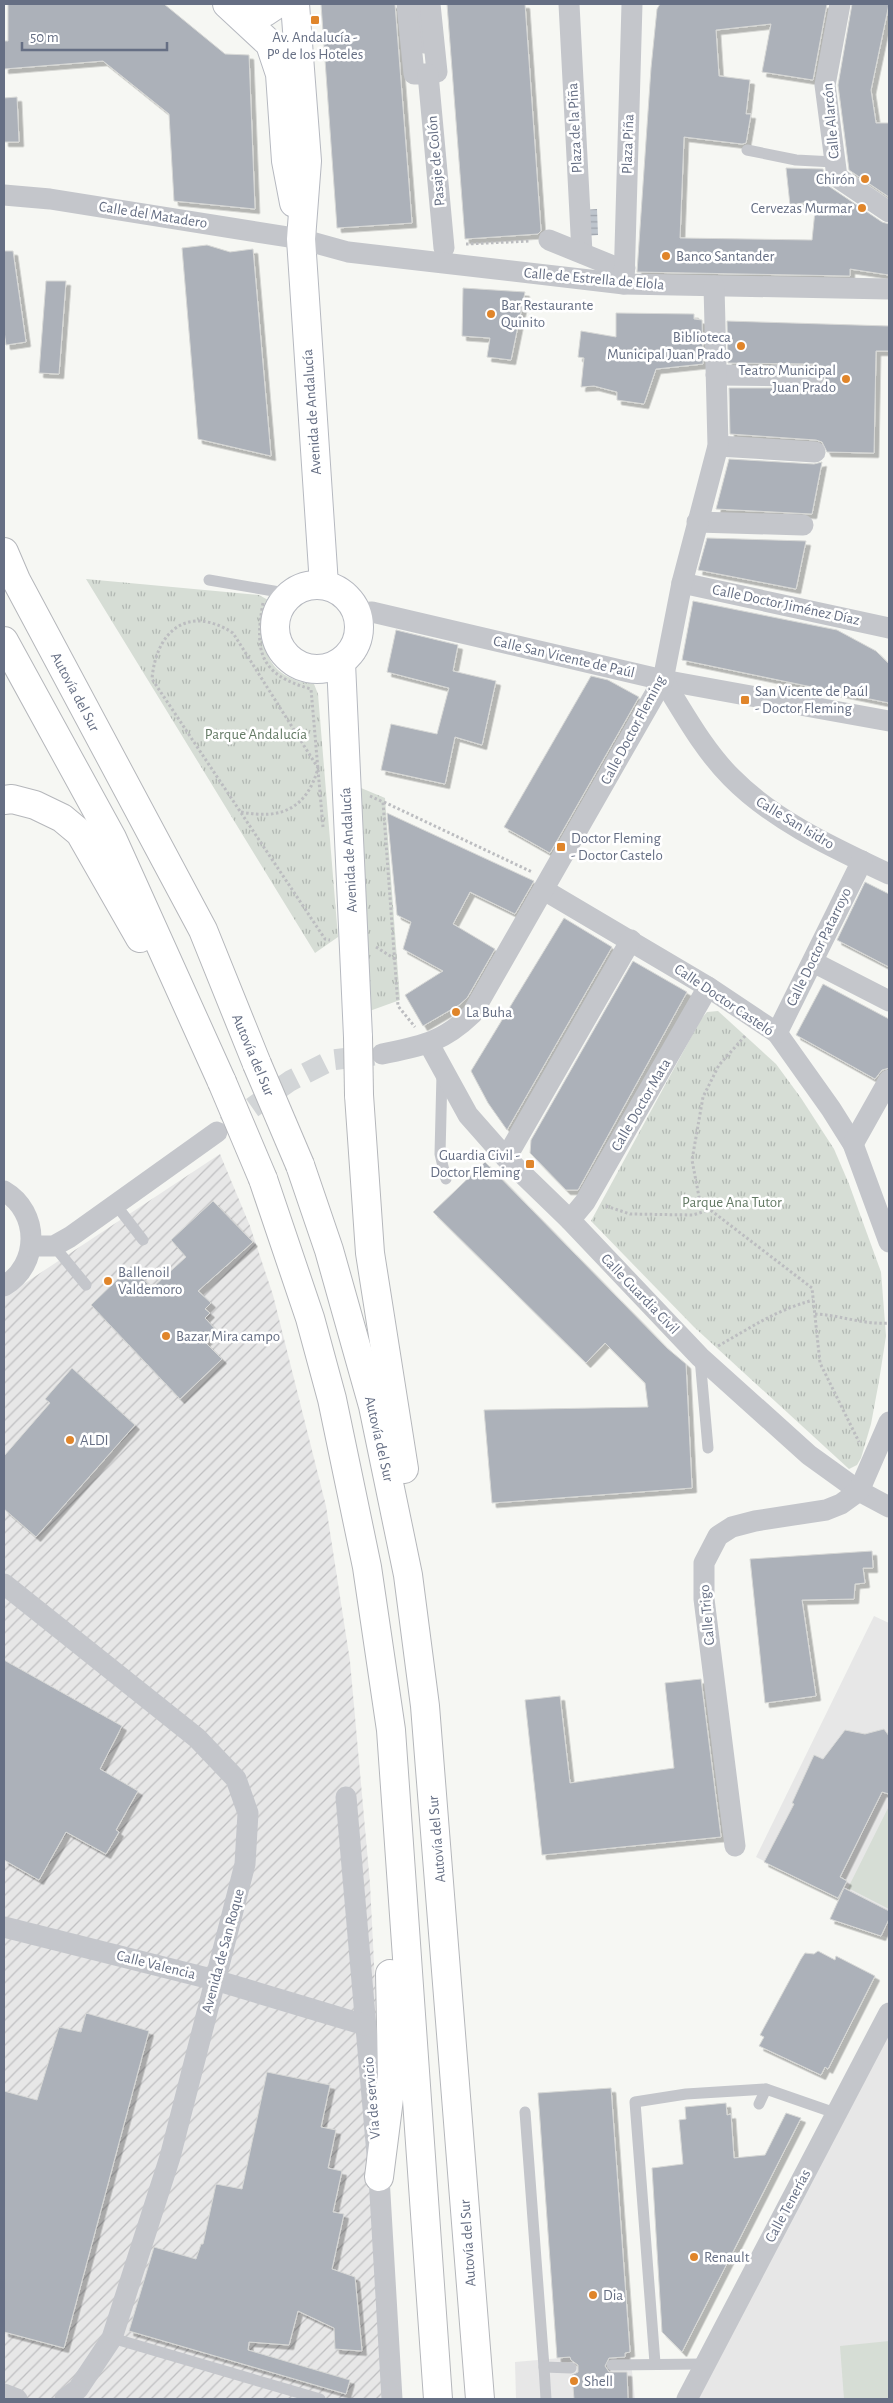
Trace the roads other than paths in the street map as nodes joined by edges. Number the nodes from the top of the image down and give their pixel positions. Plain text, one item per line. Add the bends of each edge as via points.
1 (277, 4) edge
2 (295, 4) edge
3 (407, 4) edge
4 (419, 4) edge
5 (430, 4) edge
6 (570, 4) edge
7 (632, 4) edge
8 (840, 4) edge
9 (235, 10) edge
10 (424, 48) dead end
11 (428, 74) junction
12 (748, 150) dead end
13 (834, 162) junction
14 (4, 195) edge
15 (889, 212) edge
16 (301, 239) junction
17 (549, 240) road end
18 (443, 247) road end
19 (582, 253) junction
20 (624, 276) junction
21 (714, 286) junction
22 (889, 288) edge
23 (716, 375) junction
24 (814, 376) dead end
25 (718, 446) junction
26 (816, 452) dead end
27 (697, 522) junction
28 (803, 525) dead end
29 (4, 552) edge
30 (210, 580) dead end
31 (682, 583) junction
32 (324, 585) junction
33 (284, 591) junction
34 (357, 613) junction
35 (889, 628) edge
36 (4, 642) edge
37 (341, 663) junction
38 (664, 680) junction
39 (889, 720) edge
40 (4, 800) edge
41 (862, 861) junction
42 (889, 874) edge
43 (547, 885) junction
44 (631, 940) junction
45 (813, 962) junction
46 (708, 987) junction
47 (889, 1001) edge
48 (777, 1033) junction
49 (205, 1044) junction
50 (429, 1044) junction
51 (382, 1054) tunnel mouth
52 (442, 1070) junction
53 (889, 1080) edge
54 (217, 1132) tunnel mouth
55 (853, 1144) junction
56 (506, 1158) junction
57 (446, 1179) dead end
58 (4, 1191) edge
59 (116, 1205) junction
60 (570, 1220) junction
61 (143, 1240) dead end
62 (889, 1242) edge
63 (32, 1246) junction
64 (54, 1246) junction
65 (86, 1285) dead end
66 (4, 1286) edge
67 (700, 1356) junction
68 (889, 1422) edge
69 (708, 1448) dead end
70 (859, 1491) junction
71 (889, 1507) edge
72 (408, 1575) junction
73 (4, 1584) edge
74 (391, 1730) junction
75 (346, 1797) dead end
76 (735, 1846) dead end
77 (4, 1926) edge
78 (215, 1980) junction
79 (889, 2013) edge
80 (365, 2025) junction
81 (766, 2089) junction
82 (759, 2104) dead end
83 (525, 2112) dead end
84 (838, 2114) junction
85 (379, 2177) junction
86 (112, 2338) junction
87 (477, 2354) junction
88 (655, 2363) junction
89 (703, 2364) junction
90 (612, 2365) dead end
91 (544, 2367) junction
92 (571, 2368) dead end
93 (4, 2394) edge
94 (17, 2399) edge
95 (65, 2399) edge
96 (320, 2399) edge
97 (392, 2399) edge
98 (438, 2399) edge
99 (480, 2399) edge
100 (494, 2399) edge
101 (546, 2399) edge
102 (686, 2399) edge

1 - 9 main road via 265,12
2 - 16 main road, Avenida de Andalucía via 307,161
3 - 11 street via 414,74
4 - 10 lane
5 - 11 street, Pasaje de Colón via 436,72
6 - 19 street, Plaza de la Piña
7 - 20 street, Plaza Piña
8 - 13 street, Calle Alarcón via 825,85
9 - 16 main road, Avenida de Andalucía via 270,44 280,74 286,161
11 - 18 street, Pasaje de Colón
12 - 13 lane via 796,160
13 - 15 street, Calle Alarcón via 837,177
14 - 16 street, Calle del Matadero via 50,199
16 - 20 street, Calle de Estrella de Elola via 348,252
16 - 32 main road, Avenida de Andalucía
17 - 19 street
19 - 20 street via 618,268
20 - 21 street, Calle de Estrella de Elola
21 - 22 street, Calle de Estrella de Elola
21 - 23 street, Calle Doctor Fleming
23 - 24 street
23 - 25 street, Calle Doctor Fleming
25 - 26 street
25 - 27 street, Calle Doctor Fleming
27 - 28 street
27 - 31 street, Calle Doctor Fleming
29 - 72 main road, Autovía del Sur, bridge via 202,930 300,1165 330,1250 373,1406
30 - 33 lane
31 - 35 street, Calle Doctor Jiménez Díaz
31 - 38 street, Calle Doctor Fleming
32 - 33 main road
32 - 34 main road via 346,596
33 - 37 main road via 275,623 276,638 282,651 300,666 315,669
34 - 37 main road via 359,634 354,649
34 - 38 street, Calle San Vicente de Paúl via 378,613
36 - 49 main road via 112,838
37 - 72 main road, Avenida de Andalucía, bridge via 359,1094 370,1253 409,1506
38 - 39 street, Calle San Vicente de Paúl
38 - 41 street, Calle San Isidro via 706,748 754,799 789,822
38 - 43 street, Calle Doctor Fleming
40 - 49 main road via 35,805 62,818 80,833
41 - 42 street, Calle San Isidro
41 - 45 street, Calle Doctor Patarroyo
43 - 44 street, Calle Doctor Casteló
43 - 50 street, Calle Doctor Fleming via 472,1014 458,1027
44 - 46 street, Calle Doctor Casteló
44 - 56 street
45 - 47 street
45 - 48 street, Calle Doctor Patarroyo
46 - 48 street, Calle Doctor Casteló
46 - 60 street, Calle Doctor Mata via 585,1202
48 - 55 street, Calle Doctor Casteló
49 - 74 main road, bridge via 263,1179 310,1318 332,1399 367,1567
50 - 51 street, Calle Doctor Fleming
50 - 52 street, Calle Guardia Civil
52 - 56 street, Calle Guardia Civil via 468,1115
52 - 57 lane via 440,1154
53 - 55 street
54 - 59 street
55 - 62 street, Calle Doctor Casteló
56 - 60 street, Calle Guardia Civil
58 - 63 street via 24,1210 31,1227
59 - 61 lane
59 - 64 street
60 - 67 street, Calle Guardia Civil
63 - 64 street
63 - 66 street via 18,1275
64 - 65 lane
67 - 69 lane
67 - 70 street, Calle Guardia Civil via 809,1454
68 - 70 street
70 - 71 street, Calle Guardia Civil
70 - 76 street, Calle Trigo via 826,1510 732,1527 718,1536 704,1563 704,1599
72 - 87 main road, Autovía del Sur via 426,1716
73 - 78 street, Avenida de San Roque via 197,1738 236,1778 248,1813 246,1864
74 - 85 main road via 381,1814 392,2003 392,2075
74 - 98 main road
75 - 80 street, Vía de servicio
77 - 78 street, Calle Valencia
78 - 80 street, Calle Valencia
78 - 86 street, Avenida de San Roque via 170,2157
79 - 84 street, Calle Tenerías
80 - 85 street, Vía de servicio
81 - 82 lane
81 - 84 lane
81 - 88 lane via 686,2094 635,2102
83 - 91 lane
84 - 89 street, Calle Tenerías
85 - 97 street, Vía de servicio
86 - 95 street, Avenida de San Roque via 78,2389
86 - 96 lane
87 - 99 main road, Autovía del Sur
87 - 100 main road
88 - 89 lane
88 - 90 lane
89 - 102 street, Calle Tenerías
91 - 92 lane
91 - 101 lane
93 - 94 street

